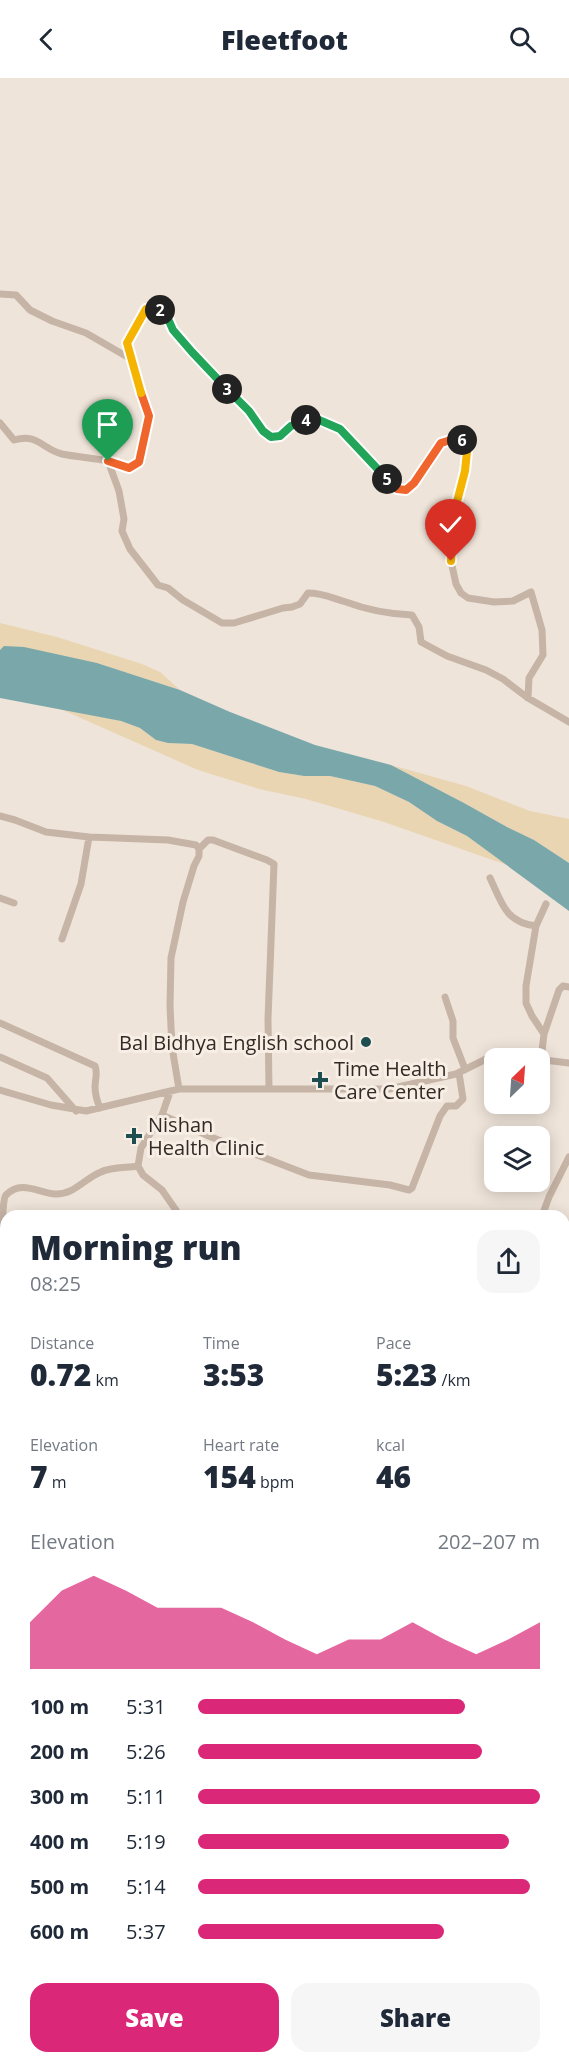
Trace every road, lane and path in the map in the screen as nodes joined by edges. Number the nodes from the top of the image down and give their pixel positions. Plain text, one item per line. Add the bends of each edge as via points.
1 (0, 294) edge
2 (131, 359) junction
3 (0, 423) edge
4 (108, 461) junction
5 (528, 698) junction
6 (569, 723) edge
7 (0, 816) edge
8 (89, 837) junction
9 (199, 849) junction
10 (490, 878) dead end
11 (0, 898) edge
12 (14, 903) dead end
13 (546, 904) dead end
14 (536, 926) junction
15 (62, 939) dead end
16 (569, 987) edge
17 (445, 997) dead end
18 (0, 1023) edge
19 (544, 1034) junction
20 (542, 1048) edge
21 (0, 1057) edge
22 (484, 1060) edge
23 (550, 1060) edge
24 (569, 1063) edge
25 (462, 1071) junction
26 (179, 1089) junction
27 (269, 1089) junction
28 (0, 1090) edge
29 (170, 1092) junction
30 (100, 1108) junction
31 (76, 1111) junction
32 (162, 1115) junction
33 (569, 1157) edge
34 (138, 1166) junction
35 (4, 1210) edge
36 (176, 1210) edge
37 (544, 1210) edge

1 - 2 street via 16,296 30,310 86,333
2 - 4 street via 149,416 148,429 139,462 129,468
2 - 5 street via 127,343 146,309 165,312 173,330 263,431 271,437 280,436 312,417 320,419 340,429 397,489 406,490 414,483 441,443 457,438 468,442 453,517 451,561 456,584 468,597 494,602 513,601 531,592 542,630 543,655 529,678
3 - 4 street via 14,440 25,436 59,453
4 - 5 street via 119,491 122,531 130,549 158,585 222,623 292,608 309,593 387,614 412,615 421,642 486,670
5 - 6 street
7 - 8 street via 46,832
8 - 9 street via 168,840 192,843
8 - 15 street via 81,884
9 - 26 street via 171,958 172,1047
9 - 27 street via 213,840 274,864
10 - 14 street via 511,918
11 - 12 street
13 - 14 street
14 - 19 street via 526,1003
16 - 19 street via 559,990
17 - 25 street
18 - 30 street via 95,1066 95,1098
19 - 20 street
21 - 31 street via 47,1078
22 - 25 street
23 - 24 street
25 - 27 street via 389,1089
25 - 32 street via 463,1099 456,1106 447,1106 440,1116 409,1190 309,1175
26 - 27 street
26 - 29 street
28 - 31 street
29 - 30 street
29 - 32 street
30 - 31 street
32 - 34 street via 141,1148
33 - 37 street
34 - 35 street via 101,1172 66,1192 56,1194 26,1187 9,1192 3,1199
34 - 36 street

